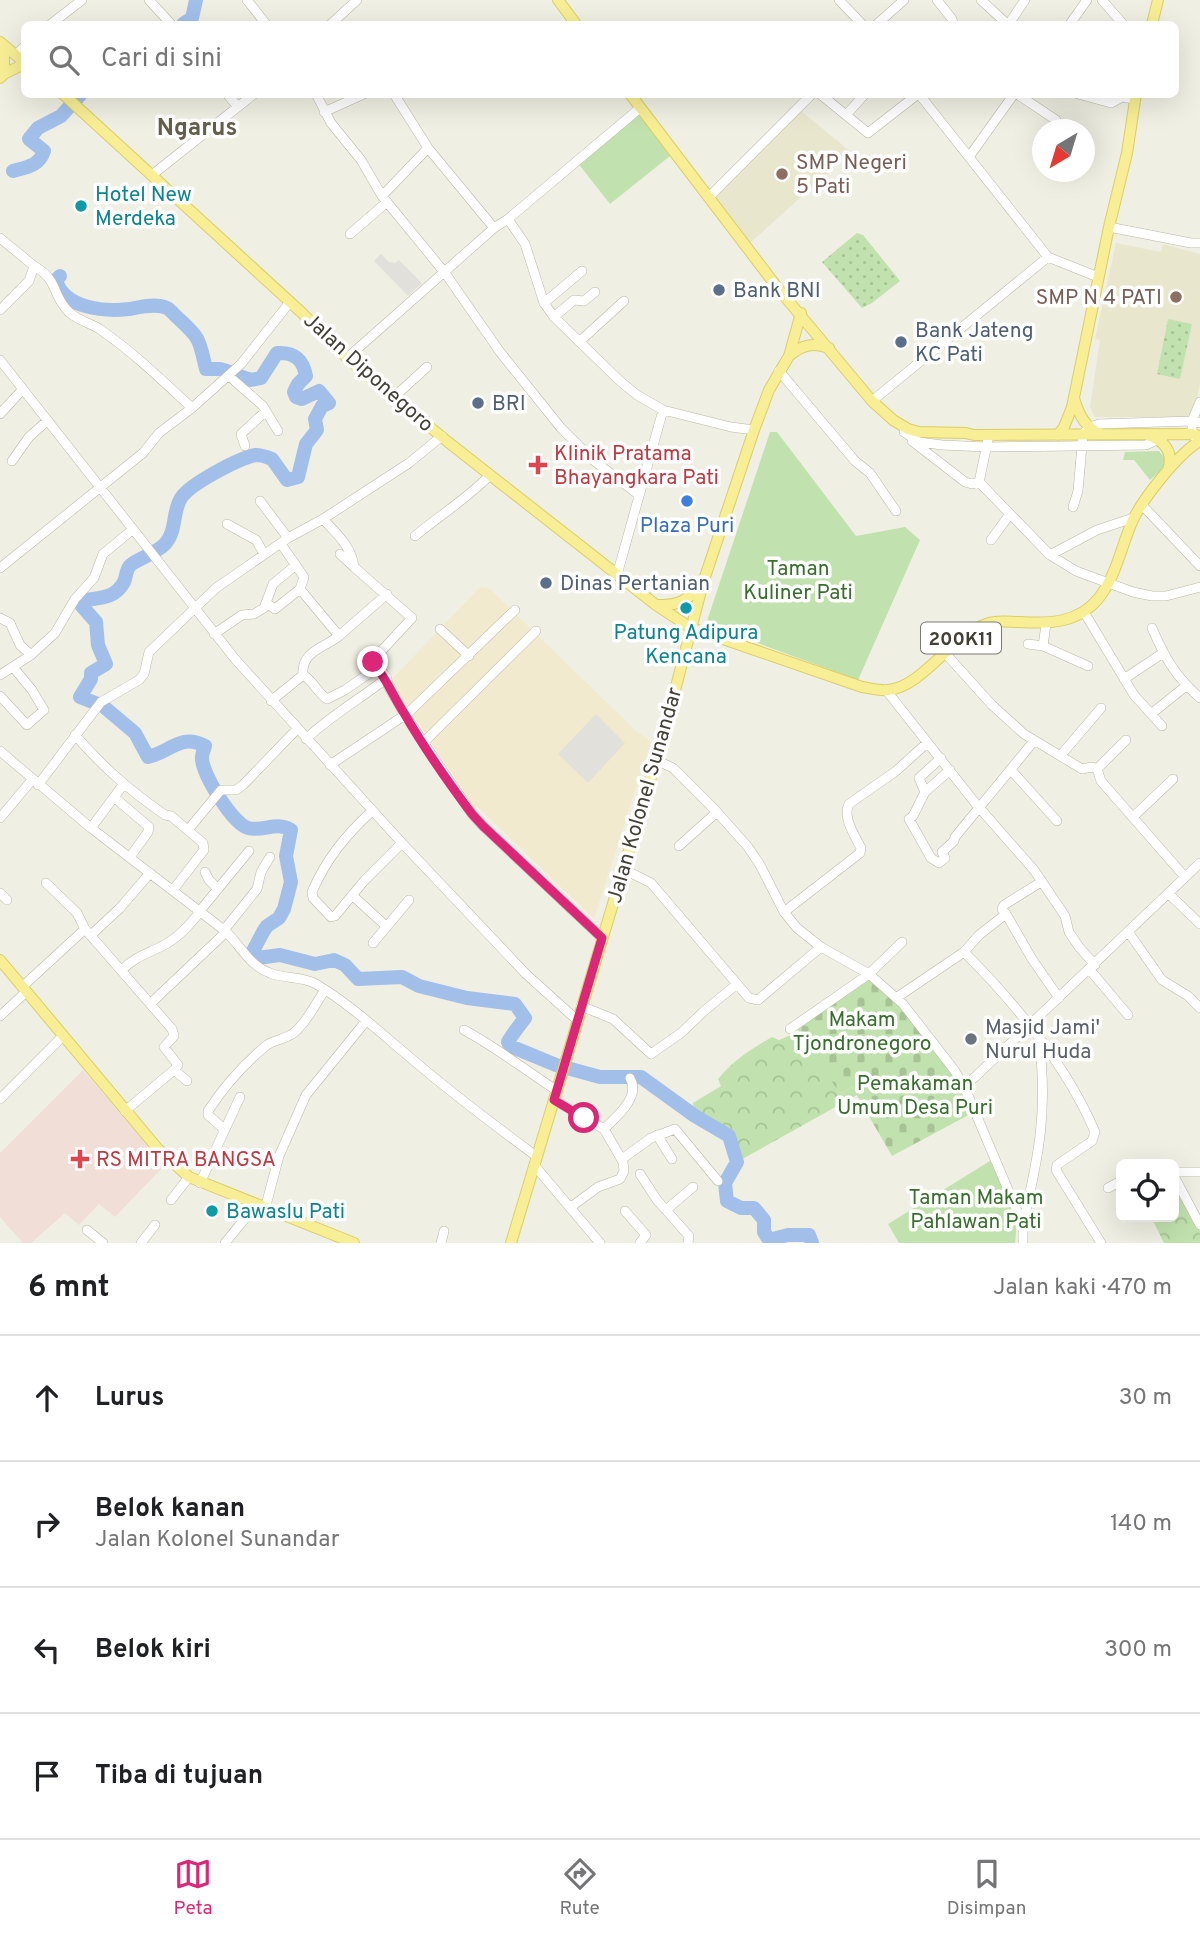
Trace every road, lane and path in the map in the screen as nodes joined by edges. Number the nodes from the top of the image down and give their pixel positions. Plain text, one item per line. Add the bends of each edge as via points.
1 (82, 0) edge
2 (149, 0) edge
3 (247, 0) edge
4 (357, 0) edge
5 (558, 0) edge
6 (839, 0) edge
7 (937, 0) edge
8 (981, 0) edge
9 (1025, 0) edge
10 (1087, 0) edge
11 (1102, 0) edge
12 (900, 1) edge
13 (1157, 3) edge
14 (55, 21) edge
15 (168, 21) edge
16 (264, 21) edge
17 (334, 21) edge
18 (574, 21) edge
19 (859, 21) edge
20 (885, 21) edge
21 (952, 21) edge
22 (1004, 21) edge
23 (1011, 21) edge
24 (1072, 21) edge
25 (1120, 21) edge
26 (1153, 21) edge
27 (2, 44) edge
28 (21, 56) edge
29 (21, 58) edge
30 (2, 76) edge
31 (67, 98) edge
32 (230, 98) edge
33 (249, 98) edge
34 (318, 98) edge
35 (355, 98) edge
36 (397, 98) edge
37 (633, 98) edge
38 (808, 98) edge
39 (825, 98) edge
40 (861, 98) edge
41 (914, 98) edge
42 (922, 98) edge
43 (1012, 98) edge
44 (1021, 98) edge
45 (1093, 98) edge
46 (1120, 98) edge
47 (1135, 98) edge
48 (238, 107) junction
49 (640, 108) junction
50 (324, 112) junction
51 (846, 115) junction
52 (1054, 119) edge
53 (428, 148) junction
54 (969, 157) junction
55 (152, 175) junction
56 (709, 197) junction
57 (385, 199) junction
58 (508, 219) junction
59 (1109, 227) junction
60 (494, 228) junction
61 (350, 234) dead end
62 (0, 238) edge
63 (1200, 243) edge
64 (1048, 257) junction
65 (33, 266) junction
66 (582, 271) dead end
67 (445, 273) junction
68 (1098, 277) junction
69 (595, 292) dead end
70 (624, 301) dead end
71 (290, 302) junction
72 (544, 303) junction
73 (0, 310) edge
74 (801, 313) junction
75 (554, 317) junction
76 (579, 342) junction
77 (829, 348) junction
78 (789, 356) junction
79 (347, 358) junction
80 (0, 360) edge
81 (427, 366) dead end
82 (779, 371) junction
83 (229, 376) junction
84 (23, 389) junction
85 (1073, 396) junction
86 (394, 397) junction
87 (872, 401) junction
88 (1200, 402) edge
89 (192, 408) junction
90 (663, 410) junction
91 (266, 411) junction
92 (0, 414) edge
93 (47, 421) junction
94 (754, 430) junction
95 (278, 431) dead end
96 (904, 432) junction
97 (1198, 433) edge
98 (974, 435) junction
99 (1058, 435) junction
100 (442, 436) junction
101 (1085, 436) junction
102 (1163, 437) junction
103 (988, 441) junction
104 (245, 446) dead end
105 (1200, 450) edge
106 (12, 461) dead end
107 (1171, 468) junction
108 (490, 475) junction
109 (979, 482) junction
110 (99, 488) junction
111 (639, 495) junction
112 (260, 501) dead end
113 (1142, 505) junction
114 (1073, 506) dead end
115 (896, 511) dead end
116 (1010, 513) junction
117 (323, 519) junction
118 (1133, 519) junction
119 (227, 524) dead end
120 (132, 530) junction
121 (415, 536) dead end
122 (991, 540) dead end
123 (284, 541) junction
124 (264, 554) junction
125 (340, 554) dead end
126 (1050, 555) junction
127 (296, 565) junction
128 (1200, 566) edge
129 (354, 567) junction
130 (0, 568) edge
131 (617, 575) junction
132 (703, 583) junction
133 (1109, 583) junction
134 (1200, 587) edge
135 (300, 589) junction
136 (387, 594) junction
137 (266, 603) junction
138 (656, 605) junction
139 (195, 607) junction
140 (515, 611) dead end
141 (1084, 612) junction
142 (0, 618) edge
143 (1046, 624) junction
144 (691, 628) junction
145 (1152, 628) dead end
146 (440, 629) dead end
147 (536, 631) dead end
148 (214, 634) junction
149 (339, 636) junction
150 (1028, 644) dead end
151 (1043, 646) junction
152 (945, 653) junction
153 (1163, 653) junction
154 (31, 655) junction
155 (468, 656) junction
156 (1088, 666) dead end
157 (13, 667) junction
158 (378, 667) junction
159 (0, 675) edge
160 (303, 675) junction
161 (387, 678) junction
162 (1124, 678) junction
163 (1186, 686) junction
164 (886, 690) junction
165 (0, 696) edge
166 (1200, 698) edge
167 (271, 701) junction
168 (1101, 708) dead end
169 (407, 714) junction
170 (1151, 714) junction
171 (1162, 726) dead end
172 (297, 729) junction
173 (75, 734) junction
174 (306, 739) junction
175 (426, 740) dead end
176 (1126, 740) dead end
177 (1034, 741) junction
178 (927, 743) junction
179 (0, 751) edge
180 (1061, 755) junction
181 (941, 758) junction
182 (656, 760) junction
183 (330, 765) junction
184 (1097, 769) junction
185 (950, 770) junction
186 (1011, 770) junction
187 (1173, 779) dead end
188 (35, 783) junction
189 (123, 785) junction
190 (925, 792) junction
191 (114, 797) junction
192 (153, 806) junction
193 (980, 809) junction
194 (372, 811) junction
195 (717, 811) junction
196 (1133, 817) junction
197 (0, 818) edge
198 (143, 821) junction
199 (1058, 821) dead end
200 (91, 828) junction
201 (188, 830) junction
202 (402, 843) junction
203 (678, 846) dead end
204 (250, 851) dead end
205 (130, 857) junction
206 (270, 857) dead end
207 (1200, 863) edge
208 (622, 869) junction
209 (205, 872) dead end
210 (150, 873) junction
211 (1185, 877) junction
212 (1041, 882) junction
213 (46, 883) dead end
214 (218, 889) junction
215 (173, 890) junction
216 (1168, 894) junction
217 (352, 895) junction
218 (410, 900) dead end
219 (199, 912) junction
220 (784, 912) junction
221 (1006, 914) junction
222 (1200, 924) edge
223 (386, 926) junction
224 (225, 931) junction
225 (88, 932) junction
226 (1129, 933) junction
227 (602, 938) junction
228 (902, 942) dead end
229 (373, 943) dead end
230 (821, 947) junction
231 (964, 952) junction
232 (0, 960) edge
233 (1092, 967) junction
234 (122, 970) junction
235 (869, 974) junction
236 (737, 984) junction
237 (24, 990) junction
238 (325, 990) junction
239 (896, 998) junction
240 (1059, 998) junction
241 (150, 1004) junction
242 (581, 1006) junction
243 (1200, 1008) edge
244 (1128, 1015) dead end
245 (0, 1016) edge
246 (577, 1020) junction
247 (366, 1021) junction
248 (1030, 1026) junction
249 (790, 1029) dead end
250 (464, 1030) dead end
251 (63, 1036) junction
252 (1039, 1037) junction
253 (174, 1070) junction
254 (187, 1081) dead end
255 (632, 1083) dead end
256 (963, 1086) junction
257 (555, 1095) junction
258 (240, 1097) dead end
259 (0, 1099) edge
260 (125, 1111) junction
261 (224, 1129) junction
262 (604, 1129) junction
263 (657, 1135) junction
264 (622, 1159) junction
265 (672, 1159) dead end
266 (535, 1161) junction
267 (1179, 1172) edge
268 (1200, 1172) edge
269 (640, 1174) dead end
270 (189, 1177) junction
271 (718, 1181) dead end
272 (200, 1183) junction
273 (1116, 1184) edge
274 (1179, 1185) edge
275 (694, 1187) dead end
276 (1108, 1188) dead end
277 (171, 1200) dead end
278 (260, 1207) junction
279 (571, 1207) junction
280 (666, 1209) junction
281 (625, 1211) dead end
282 (1198, 1219) edge
283 (1023, 1224) junction
284 (155, 1225) dead end
285 (87, 1230) dead end
286 (444, 1231) dead end
287 (348, 1242) edge
288 (103, 1243) edge
289 (141, 1243) edge
290 (225, 1243) edge
291 (440, 1243) edge
292 (511, 1243) edge
293 (600, 1243) edge
294 (640, 1243) edge
295 (688, 1243) edge
296 (1023, 1243) edge
297 (1101, 1243) edge

1 - 14 street
2 - 15 street
3 - 16 street
4 - 17 street
5 - 18 main road
6 - 19 street
7 - 21 street
8 - 22 street
9 - 23 street
10 - 24 street
11 - 25 street
12 - 20 street
13 - 26 main road
27 - 28 main road
27 - 30 main road
29 - 30 main road
31 - 55 main road, Jalan Diponegoro
32 - 48 street
33 - 48 street
34 - 50 street
35 - 50 street
36 - 53 street
37 - 49 main road
38 - 56 street
39 - 51 street
40 - 51 street
41 - 51 street via 868,133
42 - 54 street
43 - 54 street
44 - 52 street
45 - 46 street via 1111,103
47 - 59 main road
48 - 55 street
49 - 56 main road
49 - 58 street
50 - 57 street
53 - 57 street
53 - 60 street
54 - 64 street
55 - 71 main road, Jalan Diponegoro
56 - 74 main road
57 - 61 street
57 - 67 street
58 - 60 street
58 - 72 street via 526,244
59 - 63 street
59 - 68 main road
60 - 67 street
62 - 65 street
64 - 68 street
64 - 87 street
65 - 73 street via 29,281
65 - 89 street via 51,279 69,313 99,329
66 - 72 street
67 - 79 street
67 - 111 street via 561,428
68 - 85 main road
69 - 75 street via 584,301 574,300
70 - 76 street
71 - 79 main road, Jalan Diponegoro
71 - 83 street
72 - 75 street
74 - 77 main road
74 - 78 main road, Jalan Kolonel Sunandar
75 - 76 street
76 - 90 street via 637,395
77 - 78 main road via 808,345
77 - 87 main road
78 - 82 main road, Jalan Kolonel Sunandar
79 - 86 main road, Jalan Diponegoro
80 - 84 street
81 - 86 street
82 - 94 main road, Jalan Kolonel Sunandar
82 - 115 street via 870,473
83 - 89 street
83 - 91 street
84 - 92 street
84 - 93 street
85 - 99 main road via 1069,418
85 - 101 main road
86 - 100 main road, Jalan Diponegoro
87 - 96 main road via 884,419
87 - 98 main road via 899,424 919,432
88 - 97 street
89 - 110 street
90 - 94 street
90 - 111 street
91 - 95 street
91 - 104 street via 241,434
93 - 106 street
93 - 110 street
94 - 132 main road, Jalan Kolonel Sunandar
96 - 98 main road via 931,438
96 - 103 street via 919,442
96 - 109 street via 965,482
97 - 101 street via 1099,424
97 - 102 main road
97 - 107 main road
98 - 103 main road
99 - 101 main road
99 - 103 main road
100 - 108 main road, Jalan Diponegoro
100 - 117 street
101 - 102 main road
101 - 102 street via 1146,445
101 - 103 street
101 - 114 street
102 - 107 main road
103 - 109 street
105 - 107 main road via 1188,453
107 - 113 main road
108 - 121 street
108 - 131 main road, Jalan Diponegoro
109 - 116 street
110 - 120 street
110 - 130 street
111 - 131 street
112 - 123 street
113 - 118 main road
113 - 128 street
116 - 122 street
116 - 126 street
117 - 123 street
117 - 129 street via 349,551
118 - 126 street via 1097,530
118 - 133 main road
119 - 124 street via 256,540
120 - 139 street
120 - 154 street via 103,554 96,576 75,599 55,633
123 - 124 street
123 - 127 street
124 - 139 street
125 - 129 street
126 - 133 street
127 - 135 street via 304,577
127 - 137 street via 273,584
129 - 136 street
131 - 138 main road, Jalan Diponegoro
132 - 138 main road via 680,604
132 - 144 main road, Jalan Kolonel Sunandar
133 - 134 street via 1152,596
133 - 141 main road
135 - 137 street via 275,609
135 - 149 street
136 - 149 street
136 - 158 street via 412,618 374,658
137 - 148 street
138 - 144 main road, Jalan Diponegoro
139 - 148 street
139 - 173 street via 149,652 139,680 99,704
140 - 155 street
141 - 143 main road, 200K11
141 - 162 street
142 - 154 street via 9,623
143 - 151 street
143 - 152 main road, 200K11 via 990,622
144 - 164 main road, Jalan Diponegoro via 862,688
144 - 182 main road, Jalan Kolonel Sunandar
145 - 153 street
146 - 155 street
147 - 175 street
148 - 167 street
149 - 160 street via 312,652 303,665
150 - 151 street
151 - 156 street
152 - 164 main road, 200K11 via 906,684
152 - 177 street via 992,705
153 - 162 street
153 - 163 street
154 - 157 street
155 - 169 street
157 - 159 street
157 - 165 street via 44,710 27,724
158 - 160 street via 327,699
158 - 161 street
160 - 167 street
161 - 169 street
161 - 174 street
162 - 170 street
163 - 166 street
163 - 170 street
164 - 178 street
167 - 172 street
168 - 180 street
169 - 183 street
169 - 227 street via 455,791 483,826
170 - 171 street
172 - 174 street
172 - 201 street via 243,785 236,790 222,789
173 - 188 street
173 - 189 street
174 - 183 street
176 - 184 street
177 - 180 street
177 - 186 street
178 - 181 street
178 - 220 street via 849,804 849,822 862,851
179 - 188 street
180 - 184 street via 1082,769
181 - 185 street
181 - 190 street via 919,778
182 - 195 street via 673,768
182 - 208 main road, Jalan Kolonel Sunandar
183 - 194 street
184 - 196 street via 1101,781
185 - 190 street
185 - 193 street
186 - 193 street
186 - 199 street
187 - 196 street
188 - 197 street
188 - 200 street
189 - 191 street
189 - 192 street
190 - 193 street via 909,819 931,858 939,863 944,858 942,852
191 - 198 street
191 - 200 street
192 - 198 street
192 - 201 street
193 - 212 street via 1019,850
194 - 202 street
194 - 217 street via 333,852 312,892 333,917
195 - 203 street
195 - 220 street via 760,865
196 - 211 street
198 - 205 street via 148,832
200 - 205 street
201 - 215 street via 205,848
202 - 217 street
202 - 246 street via 526,974
204 - 214 street
205 - 210 street
206 - 224 street via 257,888
207 - 211 street
208 - 227 main road, Jalan Kolonel Sunandar
208 - 236 street via 651,883
209 - 214 street
210 - 215 street
210 - 225 street via 120,908
211 - 216 street
212 - 221 street via 1004,905
212 - 233 street
213 - 225 street via 81,918
214 - 219 street
215 - 219 street
216 - 222 street
216 - 226 street
217 - 223 street
218 - 223 street
219 - 224 street
219 - 234 street via 167,944 134,958
220 - 230 street
221 - 231 street
221 - 240 street
223 - 229 street
224 - 238 street via 260,970 310,981
224 - 241 street
225 - 234 street
225 - 237 street
226 - 233 street
226 - 243 street via 1162,980
227 - 242 main road, Jalan Kolonel Sunandar
228 - 235 street
230 - 235 street
230 - 236 street via 758,1000 749,999
231 - 239 street
231 - 248 street
232 - 237 main road
233 - 240 street
233 - 244 street
234 - 241 street
235 - 239 street
235 - 249 street
236 - 242 street via 651,1054 613,1019
237 - 245 street
237 - 251 main road
238 - 247 street
238 - 261 street via 300,1028 268,1045 213,1103 208,1115
239 - 256 street
240 - 248 street
241 - 253 street via 172,1029 174,1036 164,1050 178,1065
242 - 246 main road, Jalan Kolonel Sunandar
246 - 257 main road, Jalan Kolonel Sunandar
247 - 266 street
247 - 278 street via 306,1095
248 - 252 street
248 - 256 street
250 - 257 street via 492,1045
251 - 259 street
251 - 260 main road
252 - 283 street via 1042,1132
252 - 297 street via 1083,1104 1095,1132 1092,1141 1056,1170
253 - 254 street
253 - 260 street
255 - 262 street via 627,1105
256 - 283 street
257 - 262 street
257 - 266 main road, Jalan Kolonel Sunandar
258 - 261 street
260 - 270 main road
261 - 272 street
262 - 264 street
263 - 264 street
263 - 265 street
263 - 271 street via 677,1129
264 - 279 street via 620,1179 598,1187
266 - 279 street
266 - 292 main road, Jalan Kolonel Sunandar
267 - 268 street
269 - 280 street
270 - 272 main road
270 - 277 street
272 - 278 main road
273 - 276 street
274 - 282 street
275 - 280 street
278 - 287 main road
278 - 290 street
279 - 293 street
280 - 295 street via 689,1236
281 - 294 street via 646,1235
283 - 296 street
284 - 289 street
285 - 288 street
286 - 291 street

